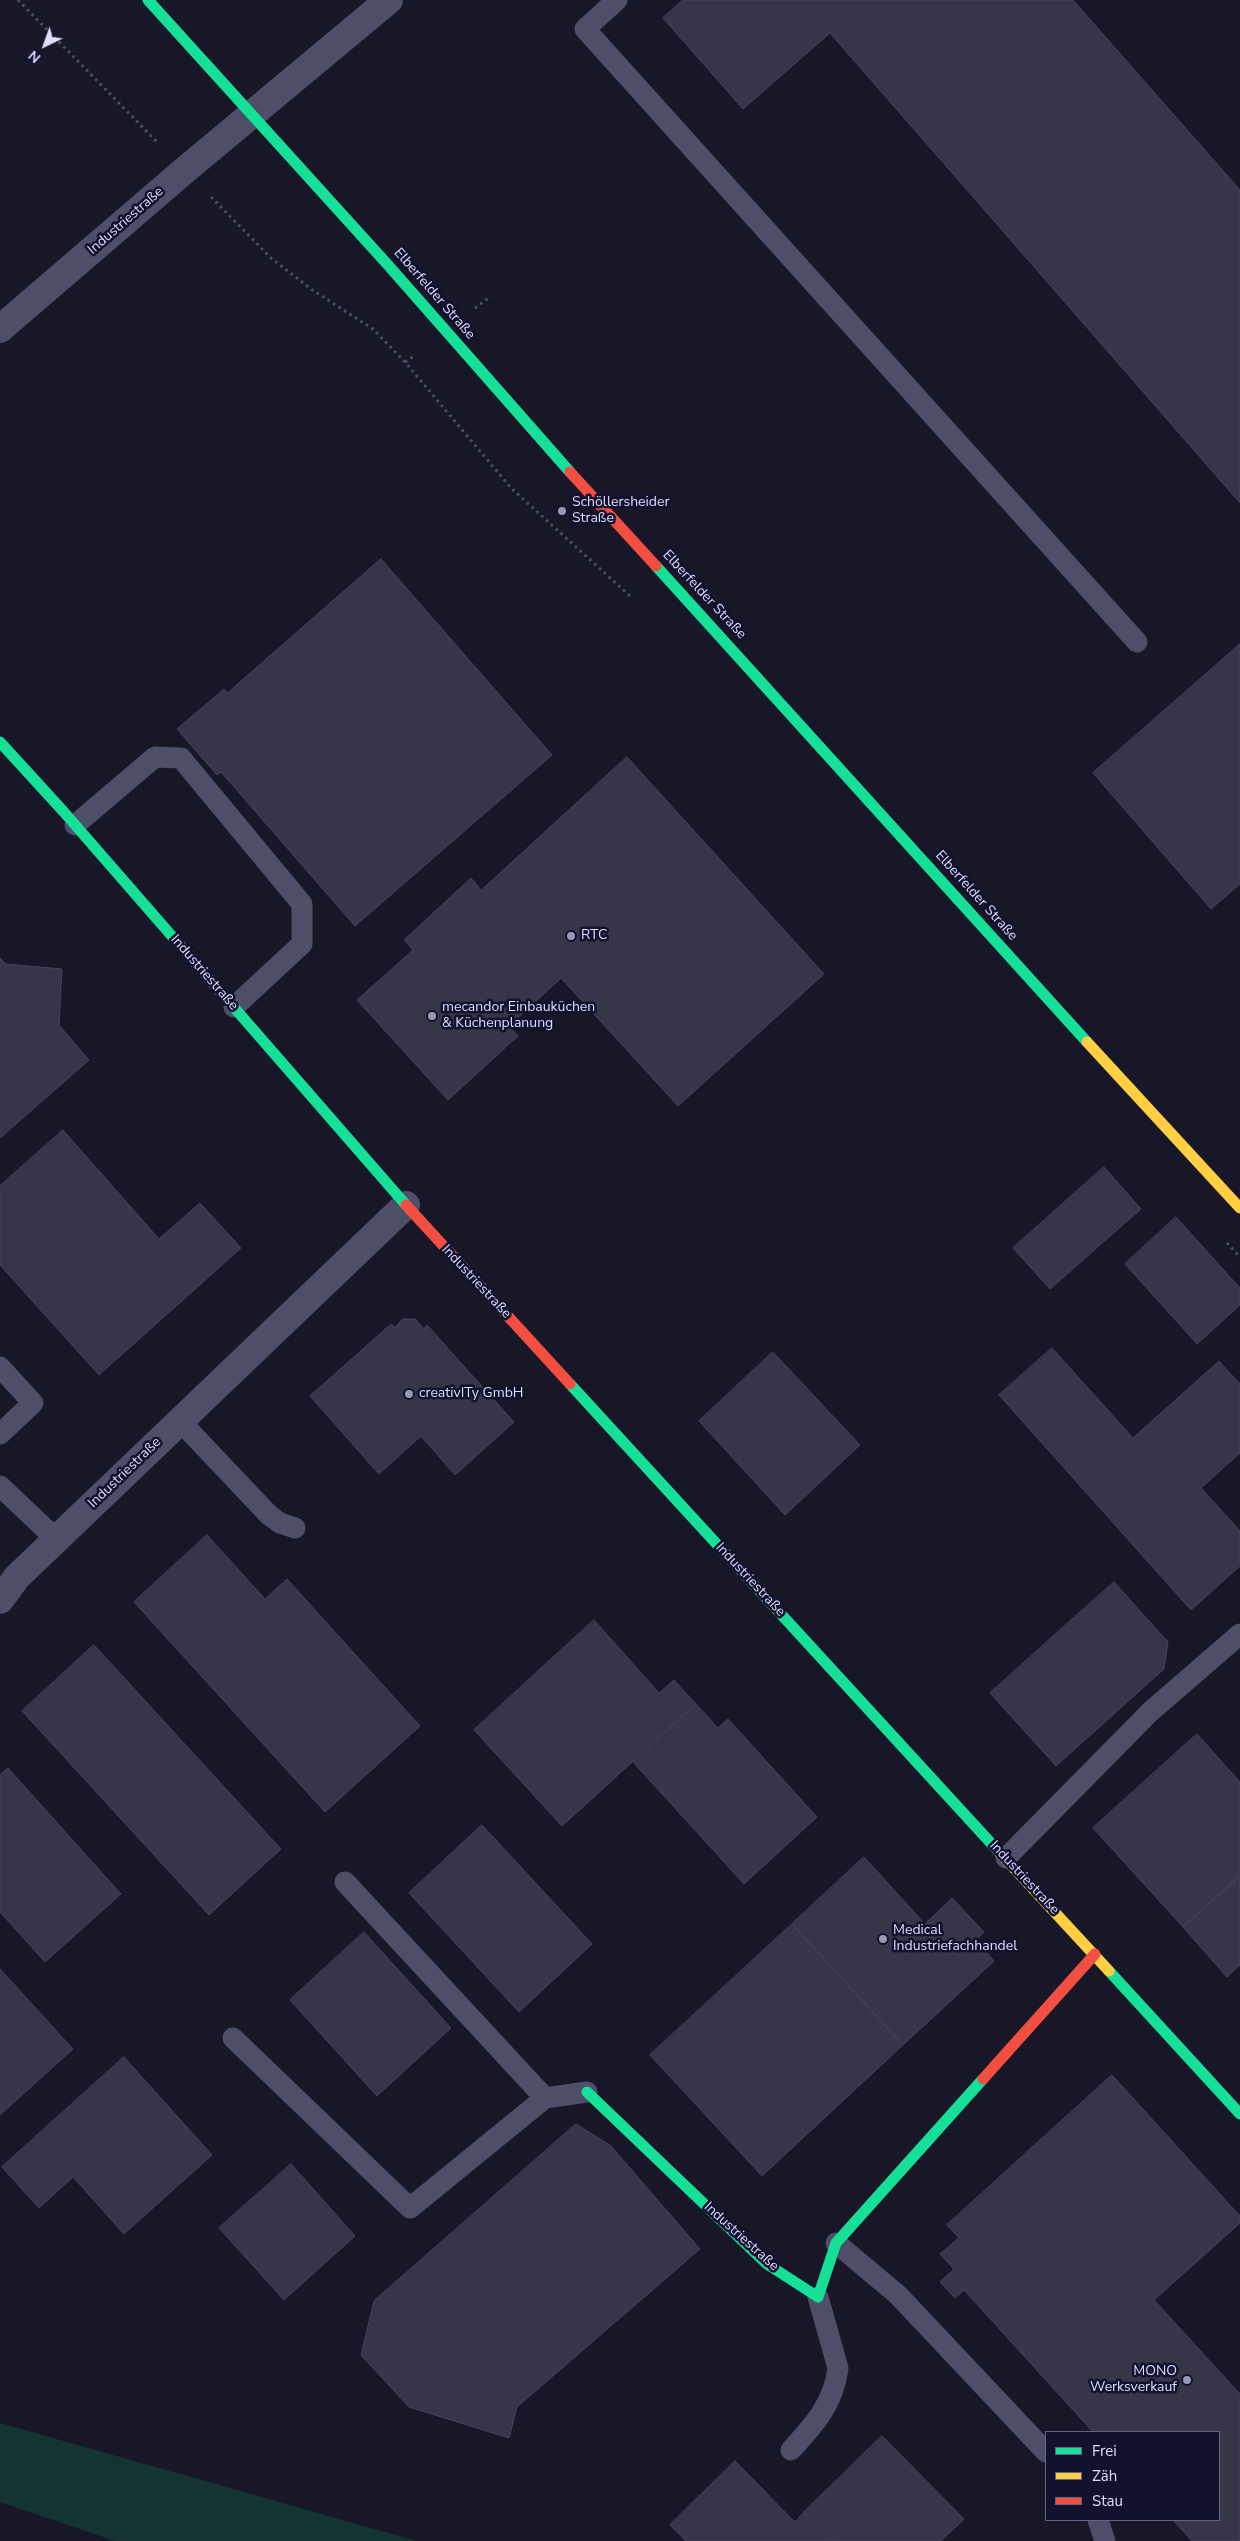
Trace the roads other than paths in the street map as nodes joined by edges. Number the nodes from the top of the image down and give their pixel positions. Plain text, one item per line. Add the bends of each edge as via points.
1 (148, 0) edge
2 (389, 0) edge
3 (617, 0) edge
4 (252, 114) junction
5 (0, 329) edge
6 (1137, 642) dead end
7 (0, 742) edge
8 (75, 826) junction
9 (234, 1007) junction
10 (406, 1205) junction
11 (1240, 1208) edge
12 (0, 1367) edge
13 (180, 1421) junction
14 (0, 1434) edge
15 (0, 1486) edge
16 (295, 1528) dead end
17 (56, 1539) junction
18 (0, 1600) edge
19 (1240, 1634) edge
20 (1006, 1858) junction
21 (344, 1882) dead end
22 (1095, 1954) junction
23 (233, 2038) dead end
24 (587, 2092) joint
25 (545, 2098) junction
26 (1240, 2114) edge
27 (836, 2243) junction
28 (818, 2297) junction
29 (790, 2450) dead end
30 (1045, 2451) edge
31 (1098, 2521) edge
32 (1105, 2541) edge

1 - 4 street, Elberfelder Straße
2 - 4 street
3 - 6 lane via 585,29
4 - 5 street, Industriestraße
4 - 11 street, Elberfelder Straße via 586,490
7 - 8 street, Industriestraße
8 - 9 street, Industriestraße
8 - 9 lane via 155,757 181,758 302,904 302,944
9 - 10 street, Industriestraße
10 - 13 street, Industriestraße
10 - 20 street, Industriestraße
12 - 14 lane via 33,1403
13 - 16 lane via 269,1515
13 - 17 street, Industriestraße
15 - 17 lane
17 - 18 street, Industriestraße via 17,1577
19 - 20 lane via 1150,1712
20 - 22 street, Industriestraße
21 - 25 lane
22 - 26 street, Industriestraße
22 - 27 street
23 - 25 lane via 410,2208
24 - 25 lane
24 - 28 street, Industriestraße via 767,2264
27 - 28 street
27 - 30 lane via 898,2295
28 - 29 lane via 838,2368 837,2376 830,2400 820,2416
31 - 32 lane

